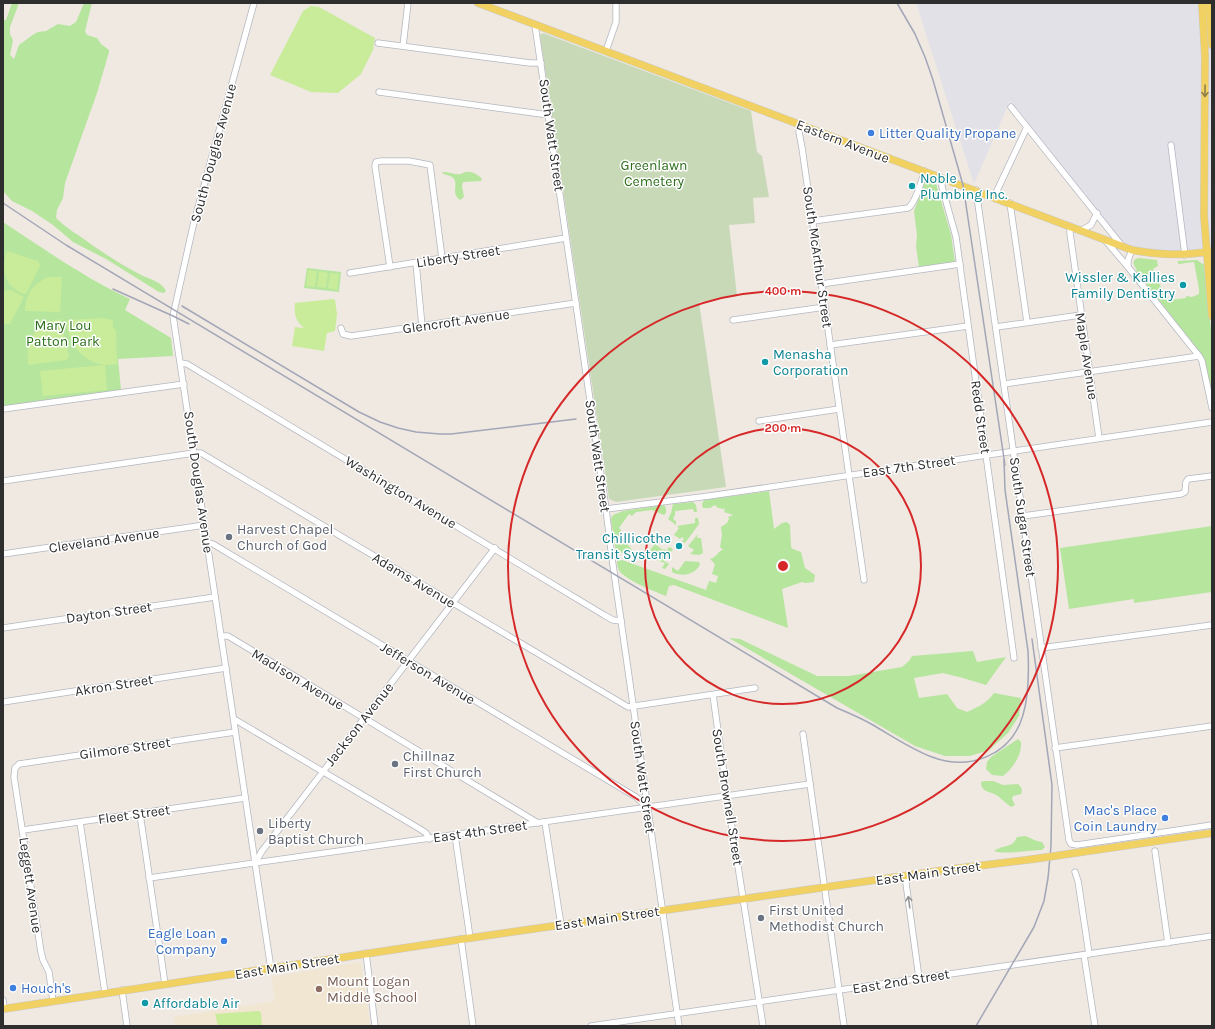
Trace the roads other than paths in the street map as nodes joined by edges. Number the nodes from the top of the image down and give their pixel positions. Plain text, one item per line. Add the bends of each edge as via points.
1 (254, 3) edge
2 (408, 3) edge
3 (478, 3) edge
4 (616, 3) edge
5 (1206, 6) edge
6 (535, 25) junction
7 (378, 43) dead end
8 (1212, 44) edge
9 (403, 46) junction
10 (606, 51) junction
11 (541, 63) junction
12 (379, 92) dead end
13 (1011, 107) dead end
14 (549, 115) junction
15 (801, 125) junction
16 (1027, 127) junction
17 (1171, 145) dead end
18 (925, 171) junction
19 (942, 178) junction
20 (976, 190) junction
21 (994, 197) junction
22 (1010, 203) junction
23 (1097, 214) junction
24 (812, 221) junction
25 (1070, 226) junction
26 (1082, 230) junction
27 (566, 238) junction
28 (1103, 238) junction
29 (1123, 246) junction
30 (1132, 250) junction
31 (1209, 252) edge
32 (1185, 255) junction
33 (442, 258) junction
34 (416, 262) junction
35 (960, 264) junction
36 (390, 267) junction
37 (1128, 267) junction
38 (350, 273) dead end
39 (821, 284) junction
40 (576, 303) junction
41 (825, 307) junction
42 (1081, 315) junction
43 (1212, 316) edge
44 (733, 320) dead end
45 (1027, 322) junction
46 (422, 326) junction
47 (968, 326) junction
48 (996, 327) junction
49 (341, 328) dead end
50 (830, 345) junction
51 (1199, 356) junction
52 (181, 363) junction
53 (1089, 371) junction
54 (184, 384) junction
55 (1004, 384) junction
56 (1212, 408) edge
57 (3, 409) edge
58 (839, 409) junction
59 (759, 421) dead end
60 (1212, 422) edge
61 (1099, 438) junction
62 (1013, 451) junction
63 (194, 453) junction
64 (986, 455) junction
65 (849, 474) junction
66 (1212, 476) edge
67 (3, 482) edge
68 (606, 509) junction
69 (1023, 516) junction
70 (205, 525) junction
71 (207, 542) junction
72 (495, 548) junction
73 (3, 554) edge
74 (864, 580) dead end
75 (215, 597) junction
76 (452, 602) junction
77 (621, 621) junction
78 (1212, 625) edge
79 (3, 628) edge
80 (221, 636) junction
81 (1041, 648) junction
82 (1014, 658) dead end
83 (408, 662) junction
84 (226, 668) junction
85 (754, 688) dead end
86 (713, 695) junction
87 (3, 702) edge
88 (634, 707) junction
89 (364, 718) junction
90 (234, 719) junction
91 (1212, 726) edge
92 (235, 732) junction
93 (803, 734) dead end
94 (1055, 748) junction
95 (15, 768) joint
96 (323, 771) junction
97 (810, 784) junction
98 (727, 796) junction
99 (245, 798) junction
100 (647, 807) junction
101 (140, 814) junction
102 (80, 822) junction
103 (545, 822) junction
104 (538, 823) junction
105 (1212, 825) edge
106 (23, 830) junction
107 (1212, 833) edge
108 (455, 835) junction
109 (429, 839) junction
110 (1155, 851) dead end
111 (255, 864) junction
112 (1075, 872) dead end
113 (905, 876) junction
114 (149, 878) junction
115 (824, 888) junction
116 (744, 899) junction
117 (662, 911) junction
118 (561, 925) junction
119 (1212, 936) edge
120 (470, 938) junction
121 (461, 939) junction
122 (1168, 943) junction
123 (366, 953) junction
124 (1087, 954) junction
125 (271, 969) junction
126 (919, 978) junction
127 (165, 984) junction
128 (122, 990) junction
129 (840, 991) junction
130 (105, 993) junction
131 (3, 1000) edge
132 (53, 1001) junction
133 (759, 1002) junction
134 (4, 1008) edge
135 (677, 1014) junction
136 (127, 1026) edge
137 (375, 1026) edge
138 (474, 1026) edge
139 (591, 1026) edge
140 (679, 1026) edge
141 (762, 1026) edge
142 (844, 1026) edge
143 (1095, 1026) edge

1 - 52 street, South Douglas Avenue via 193,226 176,300 173,316
2 - 9 street
3 - 6 main road, Eastern Avenue
4 - 10 street via 616,22
5 - 8 main road
5 -> 31 main road via 1204,186
6 - 10 main road, Eastern Avenue
6 - 11 street, South Watt Street
7 - 9 street
9 - 11 street
10 - 15 main road, Eastern Avenue
11 - 14 street, South Watt Street
12 - 14 street
13 - 16 street
14 - 27 street, South Watt Street
15 - 18 main road, Eastern Avenue
15 - 24 street, South McArthur Street
16 - 21 street
16 - 23 street
17 - 32 street
18 - 19 main road, Eastern Avenue
18 - 24 street via 914,201 908,208
19 - 20 main road, Eastern Avenue
19 - 35 street, Redd Street via 942,187 956,232
20 - 21 main road, Eastern Avenue
20 - 48 street, South Sugar Street
21 - 22 main road, Eastern Avenue
22 - 25 main road, Eastern Avenue
22 - 45 street
23 - 26 street via 1091,225
23 - 29 street
24 - 39 street, South McArthur Street
25 - 26 main road, Eastern Avenue
25 - 42 street, Maple Avenue
26 - 28 main road, Eastern Avenue
27 - 33 street, Liberty Street
27 - 40 street, South Watt Street
28 - 29 main road, Eastern Avenue
28 - 37 street
29 - 30 main road, Eastern Avenue
30 - 32 main road, Eastern Avenue
30 - 37 street
31 - 32 main road, Eastern Avenue
31 - 43 main road
33 - 34 street, Liberty Street
33 - 36 street via 429,164 381,161 376,162 375,166
34 - 36 street, Liberty Street
34 - 46 street
35 - 39 street
35 - 47 street, Redd Street
36 - 38 street, Liberty Street
37 - 51 street
39 - 41 street, South McArthur Street
40 - 46 street, Glencroft Avenue
40 - 68 street, South Watt Street
41 - 44 street
41 - 50 street, South McArthur Street
42 - 45 street
42 - 53 street, Maple Avenue
45 - 48 street
46 - 49 street, Glencroft Avenue via 351,336 344,334
47 - 50 street
47 - 64 street, Redd Street
48 - 55 street, South Sugar Street
50 - 58 street, South McArthur Street
51 - 53 street
51 - 56 street
52 - 54 street, South Douglas Avenue
52 - 72 street, Washington Avenue via 187,364
53 - 55 street
53 - 61 street, Maple Avenue
54 - 57 street
54 - 63 street, South Douglas Avenue
55 - 62 street, South Sugar Street
58 - 59 street
58 - 65 street, South McArthur Street
60 - 61 street, East 7th Street
61 - 62 street, East 7th Street
62 - 64 street, East 7th Street
62 - 69 street, South Sugar Street
63 - 67 street
63 - 70 street, South Douglas Avenue
63 - 76 street, Adams Avenue via 209,457
64 - 65 street, East 7th Street
64 - 82 street, Redd Street
65 - 68 street, East 7th Street
65 - 74 street, South McArthur Street
66 - 69 street via 1188,479 1181,494
68 - 77 street, South Watt Street
69 - 81 street, South Sugar Street
70 - 71 street, South Douglas Avenue
70 - 73 street, Cleveland Avenue
71 - 75 street, South Douglas Avenue
71 - 83 street, Jefferson Avenue
72 - 76 street, Jackson Avenue
72 - 77 street, Washington Avenue via 604,615
75 - 79 street, Dayton Street
75 - 80 street, South Douglas Avenue
76 - 83 street, Jackson Avenue
76 - 88 street, Adams Avenue via 628,707
77 - 88 street, South Watt Street
78 - 81 street
80 - 84 street, South Douglas Avenue
80 - 89 street, Madison Avenue via 228,636
81 - 94 street, South Sugar Street
83 - 89 street, Jackson Avenue
83 - 100 street, Jefferson Avenue via 630,794
84 - 87 street, Akron Street
84 - 90 street, South Douglas Avenue
85 - 86 street
86 - 88 street
86 - 98 street, South Brownell Street
88 - 100 street, South Watt Street
89 - 96 street, Jackson Avenue
89 - 104 street, Madison Avenue
90 - 92 street, South Douglas Avenue
90 - 96 street
91 - 94 street
92 - 95 street, Gilmore Street via 19,764
92 - 99 street, South Douglas Avenue
93 - 97 street
94 - 105 street, South Sugar Street via 1071,844
95 - 106 street, Leggett Avenue via 14,777
96 - 109 street via 420,829
96 - 111 street, Jackson Avenue via 262,851
97 - 98 street, East 4th Street
97 - 115 street
98 - 100 street, East 4th Street
98 - 116 street, South Brownell Street
99 - 101 street, Fleet Street
99 - 111 street, South Douglas Avenue
100 - 103 street, East 4th Street
100 - 117 street, South Watt Street
101 - 102 street, Fleet Street
101 - 114 street
102 - 106 street, Fleet Street
102 - 130 street
103 - 104 street, East 4th Street
103 - 118 street
104 - 108 street, East 4th Street
106 - 132 street, Leggett Avenue via 41,952 49,972
107 - 113 main road, East Main Street, bridge
108 - 109 street, East 4th Street
108 - 120 street
109 - 111 street, East 4th Street
110 - 122 street
111 - 114 street, East 4th Street
111 - 125 street, South Douglas Avenue
112 - 124 street
113 - 115 main road, East Main Street
126 -> 113 street
114 - 127 street
115 - 116 main road, East Main Street
115 - 129 street
116 - 117 main road, East Main Street
116 - 133 street, South Brownell Street
117 - 118 main road, East Main Street
117 - 135 street, South Watt Street
118 - 120 main road, East Main Street
119 - 122 street, East 2nd Street
120 - 121 main road, East Main Street
121 - 123 main road, East Main Street
121 - 138 street
122 - 124 street, East 2nd Street
123 - 125 main road, East Main Street
123 - 137 street
124 - 126 street, East 2nd Street
124 - 143 street
125 - 127 main road, East Main Street
126 - 129 street, East 2nd Street
127 - 128 main road, East Main Street
128 - 130 main road, East Main Street
128 - 136 street
129 - 133 street, East 2nd Street
129 - 142 street
130 - 132 main road, East Main Street
131 - 134 street
132 - 134 main road, East Main Street
133 - 135 street, East 2nd Street
133 - 141 street, South Brownell Street
135 - 139 street, East 2nd Street
135 - 140 street, South Watt Street

